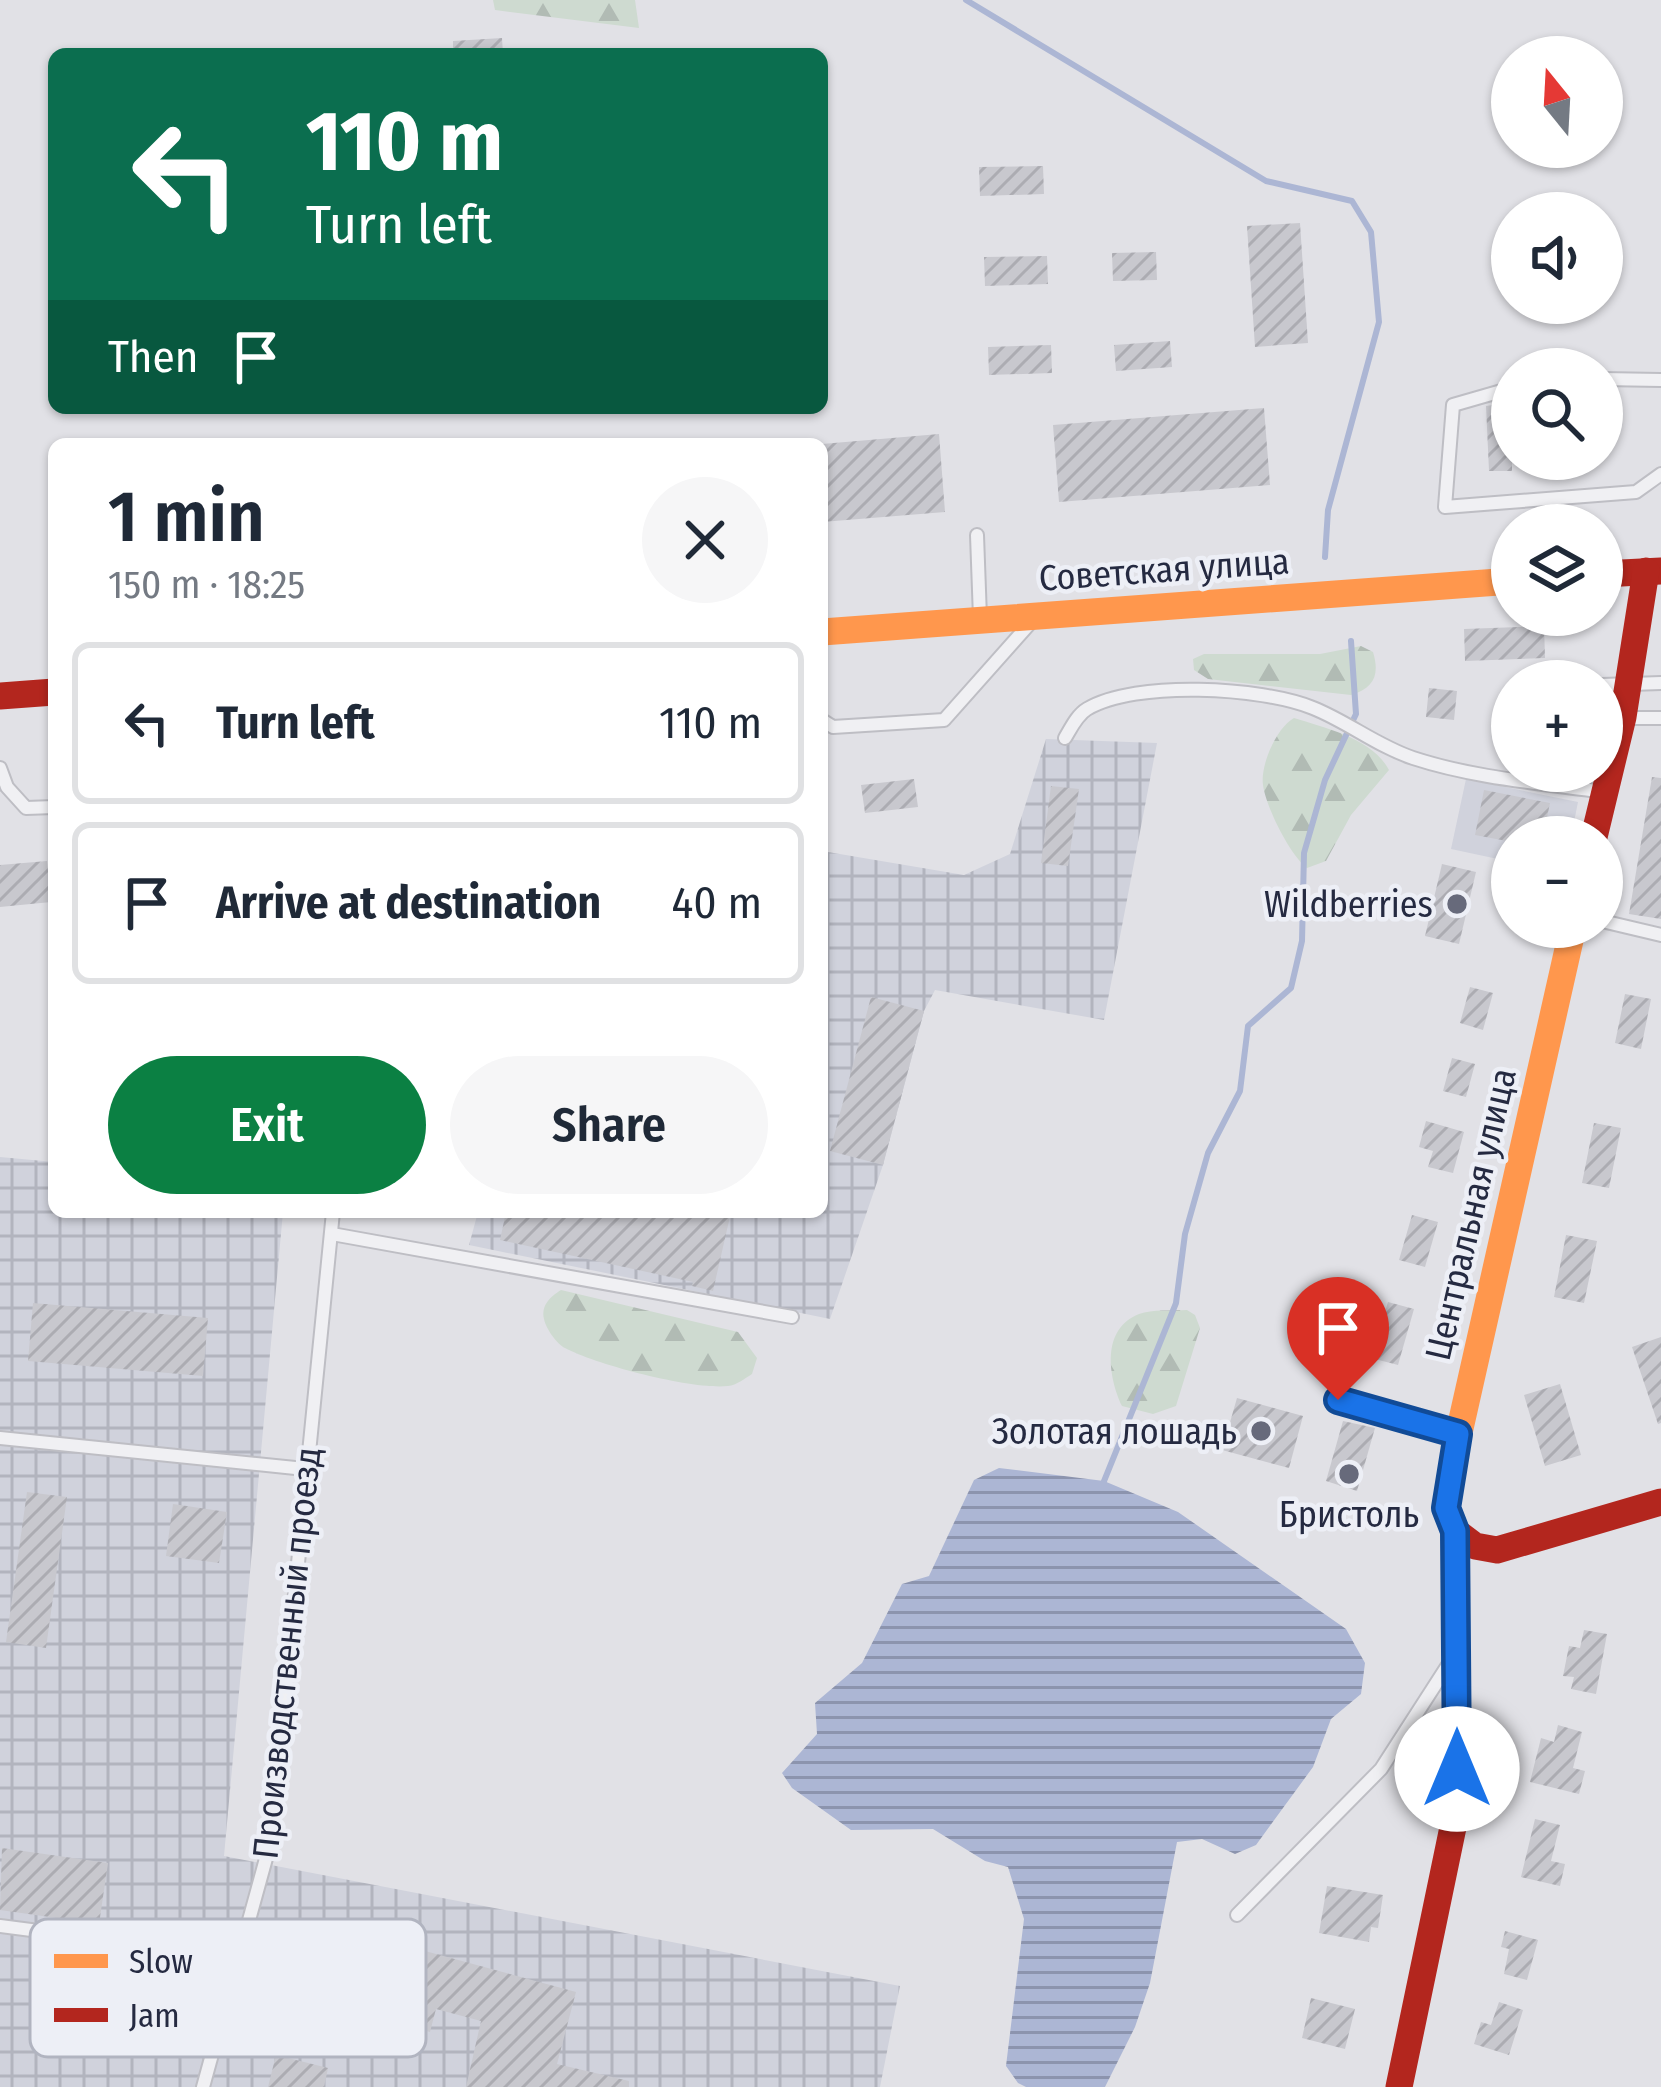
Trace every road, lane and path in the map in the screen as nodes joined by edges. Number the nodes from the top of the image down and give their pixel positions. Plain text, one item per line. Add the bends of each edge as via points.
1 (1623, 379) edge
2 (1661, 380) edge
3 (1491, 394) edge
4 (1661, 474) edge
5 (977, 535) dead end
6 (1654, 571) edge
7 (1623, 573) edge
8 (1491, 582) edge
9 (1040, 613) junction
10 (980, 618) junction
11 (828, 631) edge
12 (1623, 662) edge
13 (1661, 683) edge
14 (1623, 685) edge
15 (48, 693) edge
16 (0, 697) edge
17 (1623, 718) edge
18 (1661, 718) edge
19 (828, 724) edge
20 (1065, 738) dead end
21 (0, 768) edge
22 (1491, 775) edge
23 (1605, 792) edge
24 (48, 807) edge
25 (1599, 816) edge
26 (1623, 926) edge
27 (1661, 935) edge
28 (1568, 948) edge
29 (333, 1218) edge
30 (332, 1234) junction
31 (792, 1317) dead end
32 (1338, 1400) dead end
33 (1458, 1434) junction
34 (0, 1438) edge
35 (305, 1469) junction
36 (1661, 1502) edge
37 (1455, 1531) junction
38 (1456, 1653) junction
39 (1237, 1915) dead end
40 (249, 1919) edge
41 (0, 1926) edge
42 (30, 1930) edge
43 (211, 2057) edge
44 (203, 2087) edge
45 (1399, 2087) edge

1 - 2 lane
3 - 4 lane via 1453,405 1445,507 1636,492
5 - 10 lane
6 - 7 street
6 - 12 street
8 - 9 street, Советская улица
9 - 10 street, Советская улица
9 - 19 lane via 944,720
10 - 11 street, Советская улица
13 - 14 lane
15 - 16 street
17 - 18 lane
20 - 22 lane via 1082,711 1137,691 1190,690 1312,708 1410,757
21 - 24 lane via 26,808
23 - 25 street
26 - 27 lane
28 - 33 street, Центральная улица
29 - 30 lane, Производственный проезд
30 - 31 lane
30 - 35 lane, Производственный проезд
32 - 33 lane
33 - 37 street, Центральная улица via 1446,1508
34 - 35 lane
35 - 40 lane, Производственный проезд via 270,1844
36 - 37 street via 1497,1550
37 - 38 street, Центральная улица
38 - 39 lane via 1381,1768
38 - 45 street, Центральная улица via 1457,1808
41 - 42 lane
43 - 44 lane, Производственный проезд

